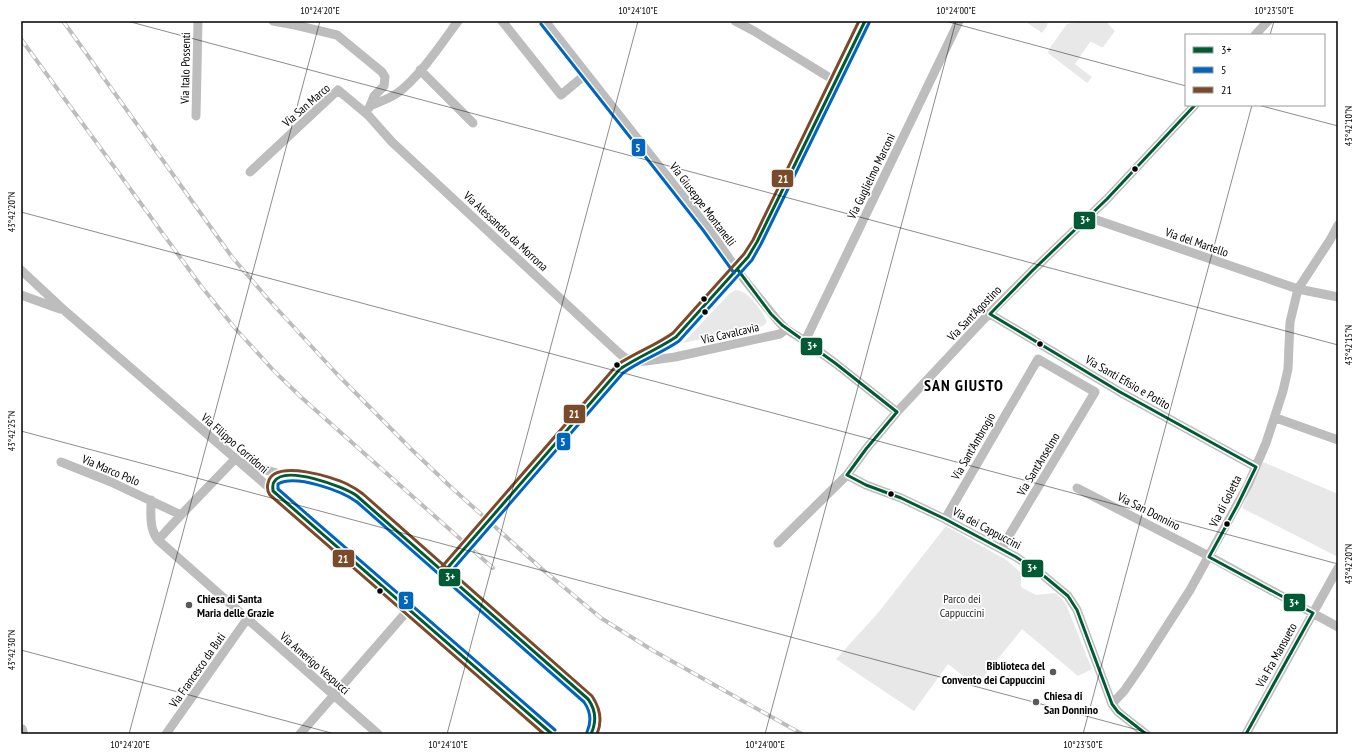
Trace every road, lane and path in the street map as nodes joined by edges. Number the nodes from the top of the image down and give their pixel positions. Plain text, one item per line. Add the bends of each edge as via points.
1 (198, 21) edge
2 (273, 21) edge
3 (458, 21) edge
4 (502, 21) edge
5 (545, 21) edge
6 (735, 21) edge
7 (865, 21) edge
8 (959, 21) edge
9 (1268, 21) edge
10 (1256, 34) edge
11 (420, 70) junction
12 (586, 74) junction
13 (835, 81) junction
14 (370, 106) junction
15 (1194, 106) edge
16 (368, 115) junction
17 (196, 116) dead end
18 (472, 123) dead end
19 (250, 172) dead end
20 (1088, 217) junction
21 (1338, 224) edge
22 (21, 270) edge
23 (738, 270) junction
24 (1298, 289) junction
25 (21, 295) edge
26 (1338, 297) edge
27 (65, 312) junction
28 (990, 314) junction
29 (786, 329) junction
30 (805, 341) junction
31 (630, 362) junction
32 (1095, 392) joint
33 (897, 412) junction
34 (1276, 418) junction
35 (1338, 440) edge
36 (237, 460) junction
37 (61, 462) dead end
38 (1256, 467) junction
39 (847, 474) junction
40 (287, 476) junction
41 (1077, 488) dead end
42 (273, 491) junction
43 (151, 500) junction
44 (181, 515) junction
45 (945, 519) junction
46 (158, 540) junction
47 (778, 543) dead end
48 (1001, 549) junction
49 (1209, 557) junction
50 (1338, 568) edge
51 (446, 569) junction
52 (409, 609) junction
53 (1313, 613) junction
54 (247, 619) junction
55 (1338, 627) edge
56 (333, 695) junction
57 (1112, 704) junction
58 (21, 730) edge
59 (22, 734) edge
60 (166, 734) edge
61 (300, 734) edge
62 (378, 734) edge
63 (552, 734) edge
64 (591, 734) edge
65 (1146, 734) edge
66 (1246, 734) edge

1 - 17 street, Via Italo Possenti
2 - 14 street via 337,35 383,74 386,79 384,86 374,96
3 - 11 street
4 - 12 street via 561,95
5 - 12 street, Via Giuseppe Montanelli
6 - 13 street
7 - 13 street
8 - 30 street, Via Guglielmo Marconi
9 - 10 street
11 - 14 street via 396,94
11 - 18 street
12 - 23 street, Via Giuseppe Montanelli
13 - 23 street via 757,242
14 - 16 street
15 - 20 street, Via Sant'Agostino
16 - 19 street, Via San Marco via 338,90
16 - 31 street, Via Alessandro da Morrona via 392,142
20 - 24 street, Via del Martello
20 - 28 street, Via Sant'Agostino
21 - 24 street, Via di Goletta
22 - 27 street, Via Filippo Corridoni
23 - 29 street, Via Giuseppe Montanelli via 771,314
23 - 31 street via 676,337 657,350
24 - 26 street, Via del Martello
24 - 34 street, Via di Goletta via 1290,322 1286,380
25 - 27 street
27 - 36 street, Via Filippo Corridoni
28 - 33 street, Via Sant'Agostino
28 - 38 street, Via Santi Efisio e Potito via 1120,392
29 - 30 street, Via Giuseppe Montanelli
29 - 31 street, Via Cavalcavia via 780,334 675,357
30 - 33 street, Via Giuseppe Montanelli
31 - 51 street via 610,380
32 - 45 street, Via Sant'Ambrogio via 1038,359
32 - 48 street, Via Sant'Anselmo
33 - 39 street, Via Sant'Agostino
34 - 35 street
34 - 38 street, Via di Goletta
36 - 40 street
36 - 42 street, Via Filippo Corridoni
36 - 44 street
37 - 43 street, Via Marco Polo
38 - 49 street, Via di Goletta
39 - 45 street, Via dei Cappuccini via 866,485
39 - 47 street, Via Sant'Agostino
40 - 42 street via 276,478 272,484
40 - 51 street via 330,483 355,495
41 - 49 street, Via San Donnino
42 - 52 street, Via Filippo Corridoni
43 - 44 street, Via Marco Polo
43 - 46 street via 151,526
44 - 46 street
45 - 48 street, Via dei Cappuccini
46 - 54 street, Via Amerigo Vespucci
48 - 57 street, Via dei Cappuccini via 1044,576 1071,600 1086,632
49 - 53 street, Via San Donnino
49 - 57 street, Via di Goletta via 1144,662
50 - 53 street, Via Fra Mansueto
51 - 64 street via 592,704 595,724
52 - 56 street
52 - 63 street, Via Filippo Corridoni
53 - 55 street, Via San Donnino
53 - 66 street, Via Fra Mansueto
54 - 56 street, Via Amerigo Vespucci
54 - 60 street, Via Francesco da Buti
56 - 61 street
56 - 62 street, Via Amerigo Vespucci
57 - 65 street via 1118,712
58 - 59 main road

